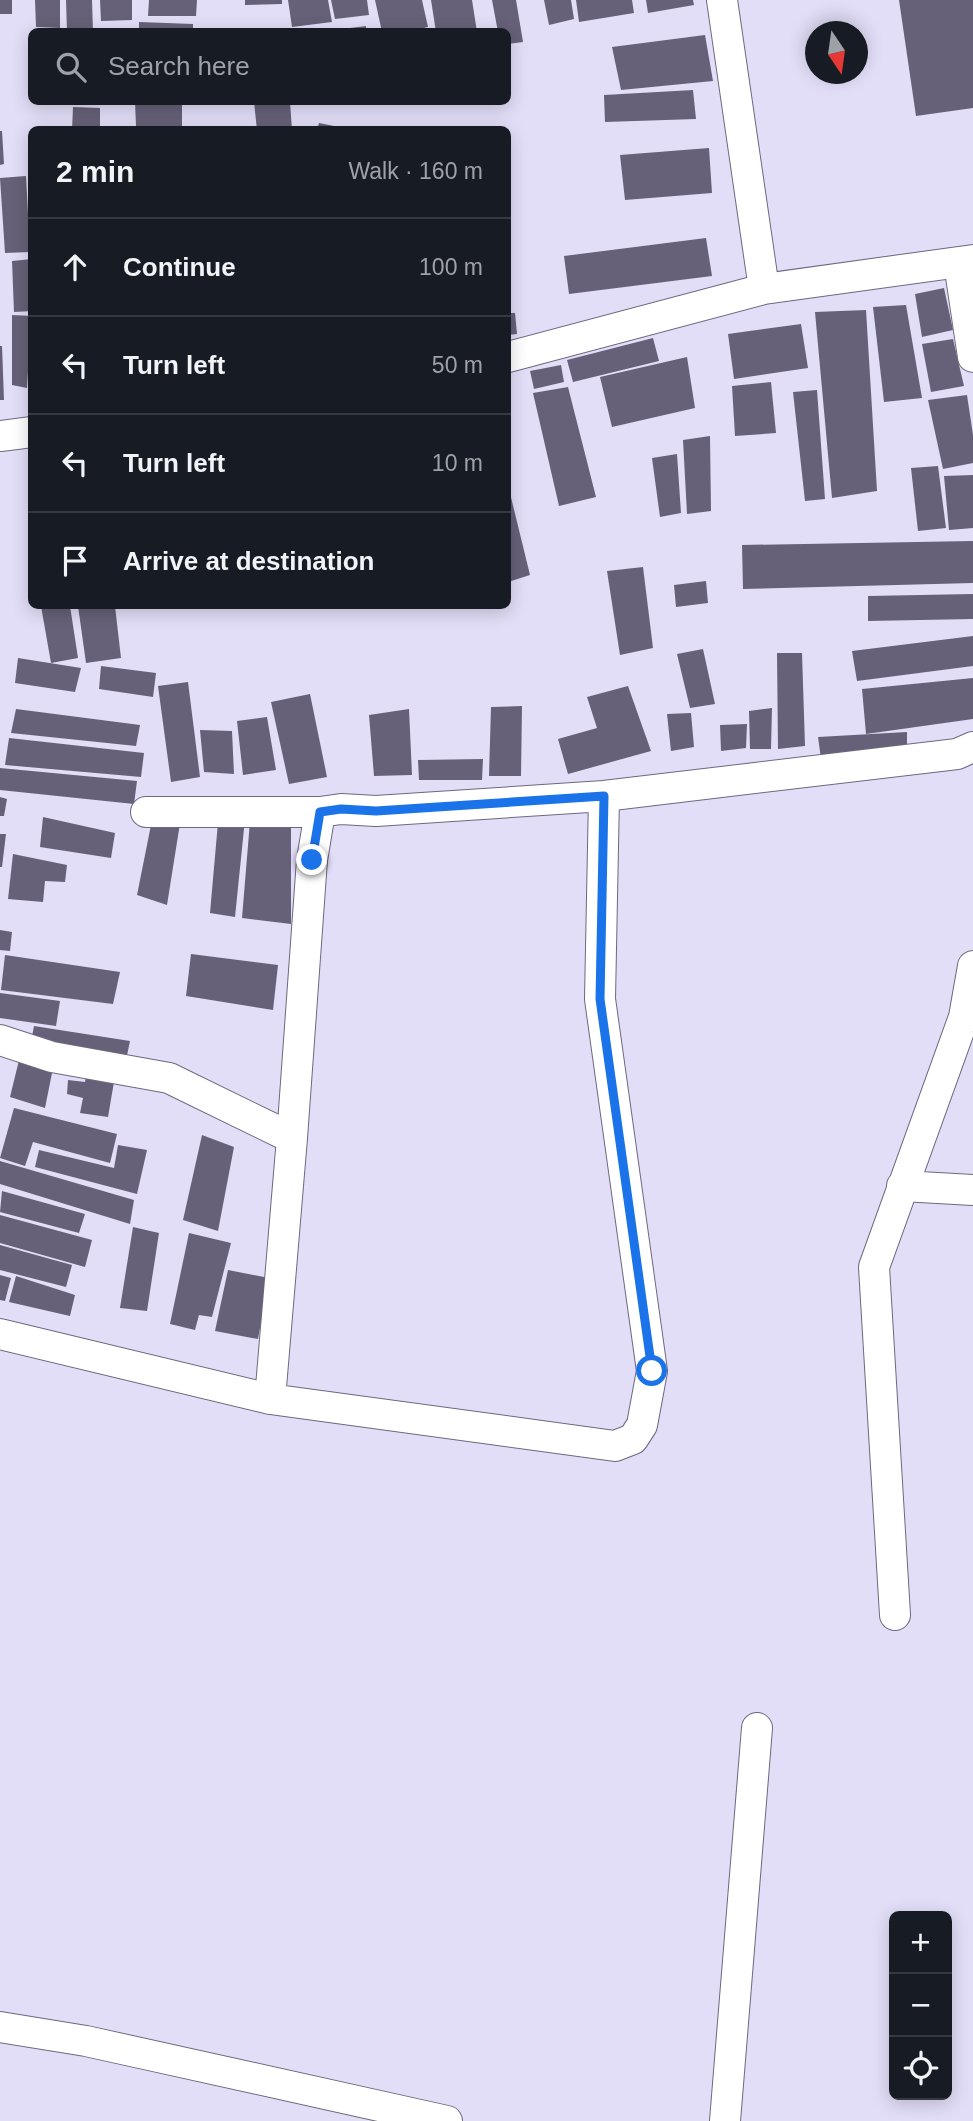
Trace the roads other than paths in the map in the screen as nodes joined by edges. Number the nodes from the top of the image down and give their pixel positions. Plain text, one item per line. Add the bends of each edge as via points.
1 (722, 0) edge
2 (966, 261) edge
3 (764, 289) junction
4 (511, 355) edge
5 (973, 357) edge
6 (28, 432) edge
7 (0, 436) edge
8 (973, 747) edge
9 (604, 796) junction
10 (146, 812) dead end
11 (320, 812) junction
12 (973, 966) edge
13 (969, 1017) edge
14 (0, 1041) edge
15 (292, 1138) junction
16 (902, 1186) junction
17 (973, 1189) edge
18 (0, 1334) edge
19 (270, 1399) junction
20 (895, 1615) dead end
21 (757, 1728) dead end
22 (0, 2027) edge
23 (363, 2112) edge
24 (447, 2121) edge
25 (725, 2121) edge

1 - 3 street
2 - 3 street
2 - 5 street
3 - 4 street
6 - 7 street
8 - 9 street via 944,756
9 - 11 street
9 - 19 street via 600,999 652,1371 642,1424 632,1440 615,1446
10 - 11 street
11 - 15 street via 312,860
12 - 13 street
13 - 16 street
14 - 15 street via 52,1057 169,1078
15 - 19 street
16 - 17 street
16 - 20 street via 874,1267
18 - 19 street
21 - 25 street
22 - 23 street via 86,2041
23 - 24 street

